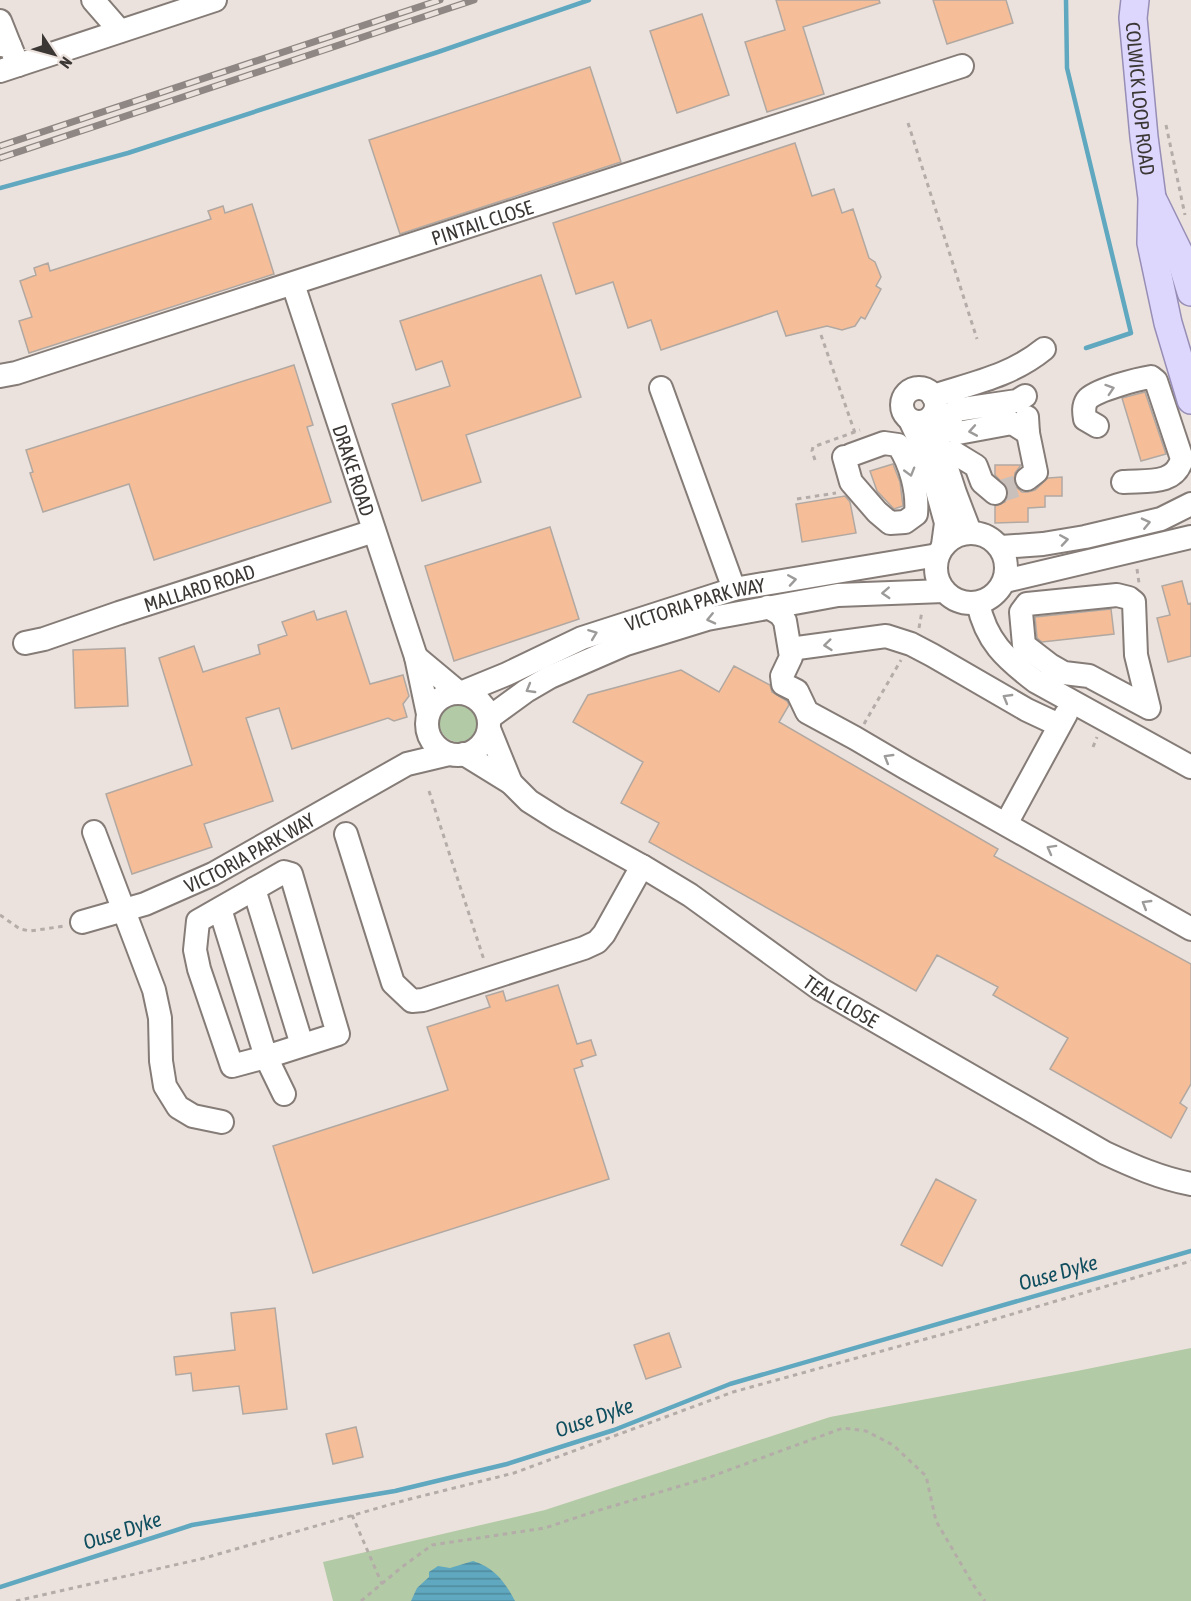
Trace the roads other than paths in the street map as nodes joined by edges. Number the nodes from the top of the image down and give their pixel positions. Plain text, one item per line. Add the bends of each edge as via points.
1 (93, 0) edge
2 (215, 0) edge
3 (1135, 0) edge
4 (0, 21) edge
5 (120, 31) junction
6 (7, 57) edge
7 (962, 66) dead end
8 (1152, 198) junction
9 (293, 284) junction
10 (1191, 292) edge
11 (1044, 349) dead end
12 (1191, 349) edge
13 (1021, 367) junction
14 (0, 376) edge
15 (661, 388) dead end
16 (1025, 396) junction
17 (1191, 400) edge
18 (933, 406) junction
19 (910, 420) junction
20 (1097, 426) dead end
21 (1028, 433) junction
22 (943, 454) junction
23 (1027, 479) dead end
24 (1123, 482) dead end
25 (995, 493) dead end
26 (1191, 504) edge
27 (374, 531) junction
28 (970, 532) junction
29 (1191, 537) edge
30 (1001, 547) junction
31 (940, 550) junction
32 (1005, 581) junction
33 (734, 589) junction
34 (944, 591) junction
35 (978, 603) junction
36 (768, 607) junction
37 (25, 643) dead end
38 (790, 649) junction
39 (416, 657) junction
40 (460, 692) junction
41 (1154, 701) junction
42 (1072, 702) junction
43 (427, 721) junction
44 (489, 724) junction
45 (1059, 725) junction
46 (1135, 735) junction
47 (456, 754) junction
48 (407, 764) junction
49 (1191, 767) edge
50 (511, 783) junction
51 (1005, 824) junction
52 (94, 832) dead end
53 (346, 834) dead end
54 (642, 866) junction
55 (254, 889) junction
56 (220, 909) junction
57 (125, 911) junction
58 (82, 922) road end
59 (1191, 930) edge
60 (302, 1045) junction
61 (266, 1057) junction
62 (284, 1094) dead end
63 (222, 1122) dead end
64 (1191, 1184) edge

1 - 5 street
2 - 5 street
3 - 8 main road, COLWICK LOOP ROAD via 1133,18
4 - 6 street
5 - 6 street
7 - 9 street, PINTAIL CLOSE
8 - 10 main road, COLWICK LOOP ROAD via 1179,253
8 - 12 main road
8 - 17 main road, COLWICK LOOP ROAD via 1151,243 1168,323
9 - 14 street, PINTAIL CLOSE
9 - 27 street, DRAKE ROAD
11 - 13 street
13 - 16 street
13 - 18 street
15 - 33 street
16 - 21 street
21 -> 16 street via 1012,423 958,434 947,423 956,410 1017,401
18 - 19 street via 922,422
18 - 19 street via 925,389 919,387 906,393 901,404
18 - 22 street via 934,429
31 -> 19 street via 946,523 928,458
20 -> 24 street via 1085,419 1084,410 1095,394 1151,377 1156,381 1182,459 1179,470 1158,480
21 - 23 street via 1036,472
22 - 25 street via 953,452 976,466 982,482
22 - 28 street
30 -> 26 street via 1084,537 1161,519
27 - 37 street, MALLARD ROAD
27 - 39 street, DRAKE ROAD
28 - 30 street via 992,538
28 - 31 street, VICTORIA PARK WAY via 955,536
29 - 32 street
30 - 32 street via 1007,564
33 -> 31 street, VICTORIA PARK WAY
31 - 34 street via 937,574
32 - 35 street via 992,597
40 -> 33 street, VICTORIA PARK WAY via 582,638
34 - 35 street, VICTORIA PARK WAY via 962,602
34 -> 36 street, VICTORIA PARK WAY via 838,595
35 - 42 street via 989,637 999,650 1035,681
36 - 38 street via 785,621
36 -> 44 street, VICTORIA PARK WAY via 626,644 526,691
45 -> 38 street via 911,644 886,636
51 -> 38 street via 807,712 797,691 783,684
39 - 40 street
39 - 43 street, DRAKE ROAD
40 - 43 street via 438,700
40 - 44 street via 476,698 485,707
41 - 41 street via 1089,676 1064,673 1038,657 1024,645 1021,612 1027,604 1129,597 1134,602 1136,655
41 - 46 street
42 - 45 street
42 - 46 street
43 - 47 street via 430,739 438,748
43 - 48 street
44 - 47 street via 486,739 479,747
44 - 50 street, TEAL CLOSE
45 - 51 street
46 - 49 street
47 - 48 street, VICTORIA PARK WAY
47 - 50 street, TEAL CLOSE
48 - 57 street, VICTORIA PARK WAY via 213,874
50 - 54 street, TEAL CLOSE via 529,801
59 -> 51 street
52 - 57 street
53 - 54 street via 393,983 411,1001 490,980 597,942
54 - 64 street, TEAL CLOSE via 853,1009 1105,1152 1168,1180
55 - 56 street
55 - 60 street
55 - 60 street via 284,872 291,874 338,1034
56 - 61 street
56 - 61 street via 198,921 195,950 199,969 232,1066
57 - 58 street, VICTORIA PARK WAY
57 - 63 street via 154,990 165,1086 178,1107 193,1116
60 - 61 street
61 - 62 street

